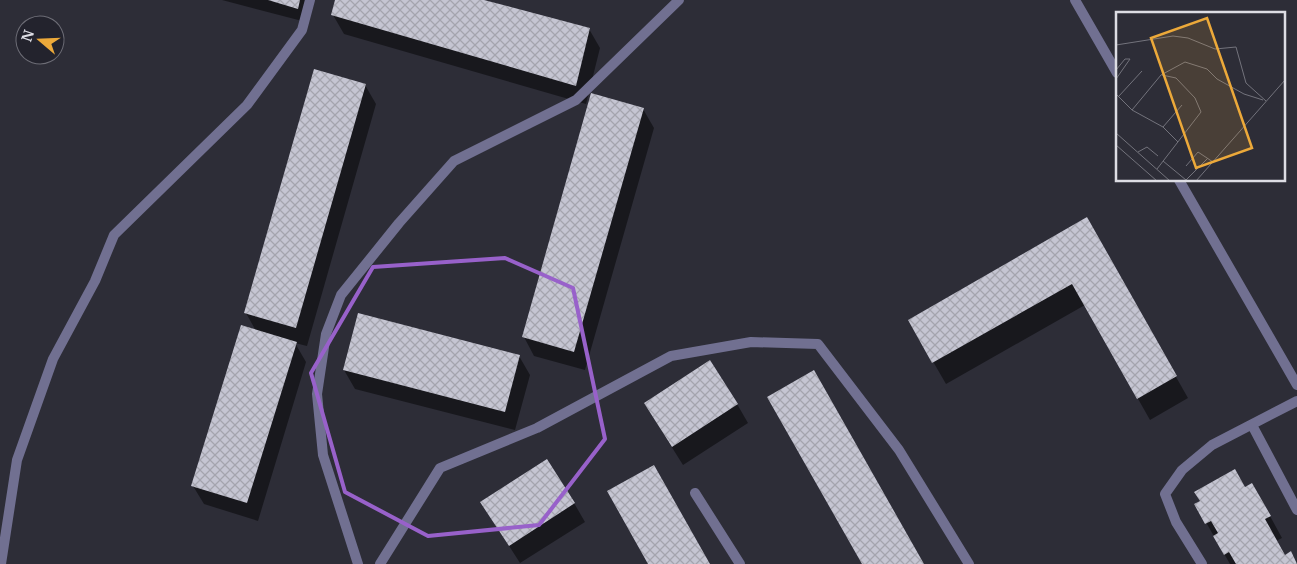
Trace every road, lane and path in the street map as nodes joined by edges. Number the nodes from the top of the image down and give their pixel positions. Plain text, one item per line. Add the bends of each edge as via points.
1 (310, 0) edge
2 (679, 0) edge
3 (1075, 0) edge
4 (1116, 71) edge
5 (1180, 181) edge
6 (1297, 385) edge
7 (1297, 401) edge
8 (1252, 424) junction
9 (695, 494) dead end
10 (1297, 510) edge
11 (1, 564) edge
12 (358, 564) edge
13 (380, 564) edge
14 (740, 564) edge
15 (969, 564) edge
16 (1202, 564) edge

1 - 11 street via 302,30 247,105 114,236 95,282 53,359 17,460
2 - 12 street via 576,100 454,161 398,223 341,295 326,334 317,394 323,455
3 - 4 street
5 - 6 street
7 - 8 street
8 - 10 street
8 - 16 street via 1212,445 1182,470 1165,494 1176,522
9 - 14 street
13 - 15 street via 440,468 537,428 671,356 751,342 818,344 898,450

